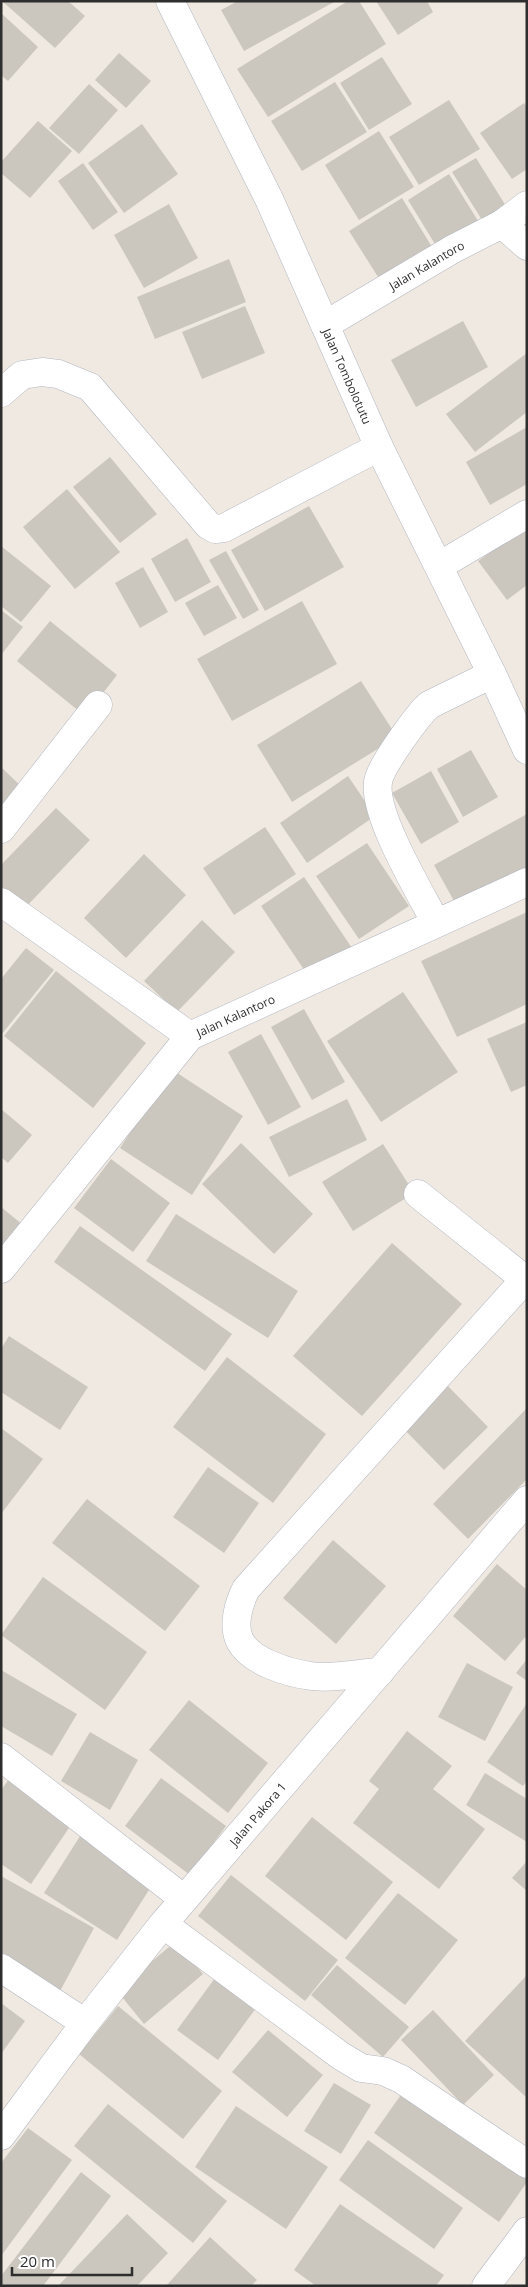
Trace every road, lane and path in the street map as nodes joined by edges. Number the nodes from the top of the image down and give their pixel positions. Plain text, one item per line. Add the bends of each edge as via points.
1 (170, 1) edge
2 (527, 206) edge
3 (502, 224) junction
4 (527, 246) edge
5 (325, 325) junction
6 (1, 393) edge
7 (379, 447) junction
8 (527, 514) edge
9 (439, 566) junction
10 (492, 674) junction
11 (98, 705) dead end
12 (527, 750) edge
13 (1, 829) edge
14 (527, 882) edge
15 (1, 902) edge
16 (436, 923) junction
17 (190, 1036) junction
18 (418, 1194) dead end
19 (1, 1269) edge
20 (526, 1279) edge
21 (527, 1500) edge
22 (380, 1672) junction
23 (1, 1757) edge
24 (184, 1899) junction
25 (163, 1924) junction
26 (1, 1968) edge
27 (84, 2023) junction
28 (1, 2136) edge
29 (527, 2164) edge
30 (527, 2231) edge
31 (486, 2286) edge

1 - 5 street, Jalan Tombolotutu via 270,199
2 - 3 street, Jalan Kalantoro
3 - 4 street
3 - 5 street, Jalan Kalantoro
5 - 7 street, Jalan Tombolotutu
6 - 7 street via 22,375 42,372 58,374 90,387 208,525 215,529 224,528
7 - 9 street, Jalan Tombolotutu
8 - 9 street
9 - 10 street, Jalan Tombolotutu
10 - 12 street, Jalan Tombolotutu
10 - 16 street via 429,705 418,716 378,780 379,798 392,840
11 - 13 street
14 - 16 street, Jalan Kalantoro
15 - 17 street
16 - 17 street, Jalan Kalantoro
17 - 19 street, Jalan Kalantoro
18 - 20 street
20 - 22 street via 246,1589 240,1602 237,1622 240,1641 265,1663 311,1676
21 - 22 street, Jalan Pakora 1
22 - 24 street, Jalan Pakora 1
23 - 24 street
24 - 25 street, Jalan Pakora 1
25 - 27 street, Jalan Pakora 1
25 - 29 street via 341,2056 361,2068 401,2079
26 - 27 street
27 - 28 street, Jalan Pakora 1
30 - 31 street

